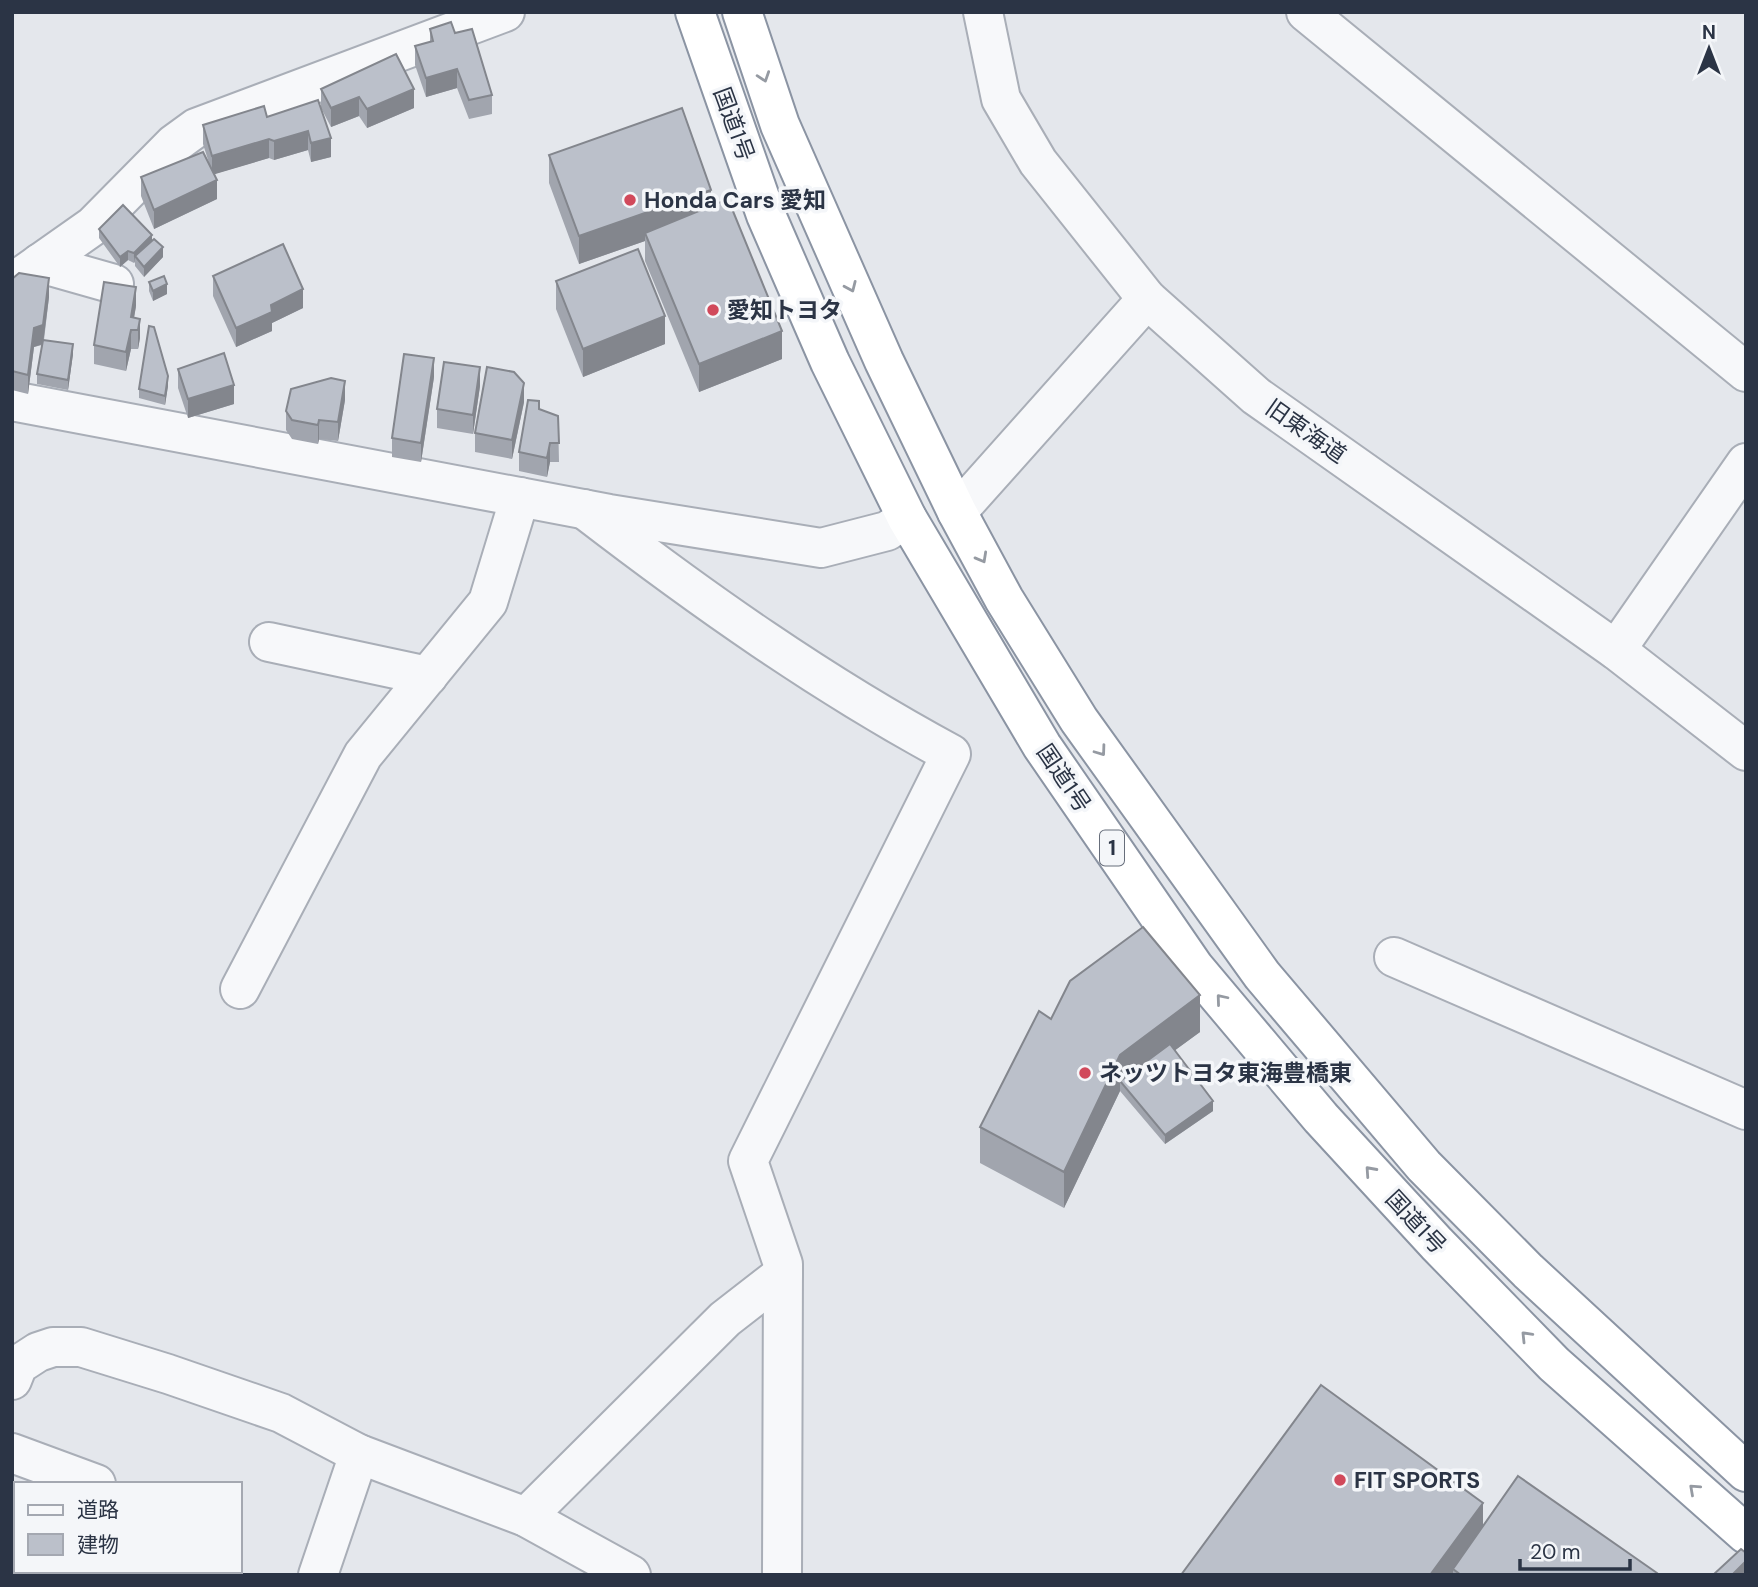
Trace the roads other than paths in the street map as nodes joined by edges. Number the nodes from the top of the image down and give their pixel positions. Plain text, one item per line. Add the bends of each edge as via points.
1 (505, 12) edge
2 (695, 12) edge
3 (742, 12) edge
4 (983, 12) edge
5 (1306, 12) edge
6 (26, 273) edge
7 (114, 284) edge
8 (1147, 299) junction
9 (1746, 372) edge
10 (12, 401) edge
11 (1746, 463) edge
12 (520, 497) junction
13 (584, 509) junction
14 (957, 512) junction
15 (906, 518) junction
16 (269, 642) dead end
17 (1616, 650) junction
18 (428, 676) junction
19 (1746, 751) edge
20 (1394, 957) dead end
21 (240, 989) dead end
22 (1746, 1110) edge
23 (783, 1274) junction
24 (12, 1380) edge
25 (12, 1453) edge
26 (359, 1454) junction
27 (1746, 1472) edge
28 (91, 1482) edge
29 (526, 1517) junction
30 (1746, 1534) edge
31 (318, 1575) edge
32 (631, 1575) edge
33 (782, 1575) edge

1 - 6 street via 196,128 174,144 93,226
2 - 15 highway, 国道1号 / 1 via 766,215 830,362
3 -> 14 highway, 国道1号 / 1 via 780,125 884,361
4 - 8 street, 旧東海道 via 1001,99 1038,162
5 - 9 street
6 - 7 street
8 - 14 street
8 - 17 street, 旧東海道 via 1256,396
10 - 12 street
11 - 17 street
12 - 13 street
12 - 18 street via 488,602
13 - 15 street via 821,548 887,531
13 - 23 street via 763,641 871,711 951,754 748,1161
14 -> 27 highway, 国道1号 / 1 via 1079,720 1262,975 1424,1166 1528,1271
30 -> 15 highway, 国道1号 / 1 via 1554,1364 1437,1244 1321,1118 1194,967 1042,747
16 - 18 street
17 - 19 street, 旧東海道
18 - 21 street via 363,755
20 - 22 street
23 - 29 street via 725,1319
23 - 33 street
24 - 26 street via 18,1365 38,1352 81,1347 281,1413
25 - 28 street
26 - 29 street
26 - 31 street
29 - 32 street

